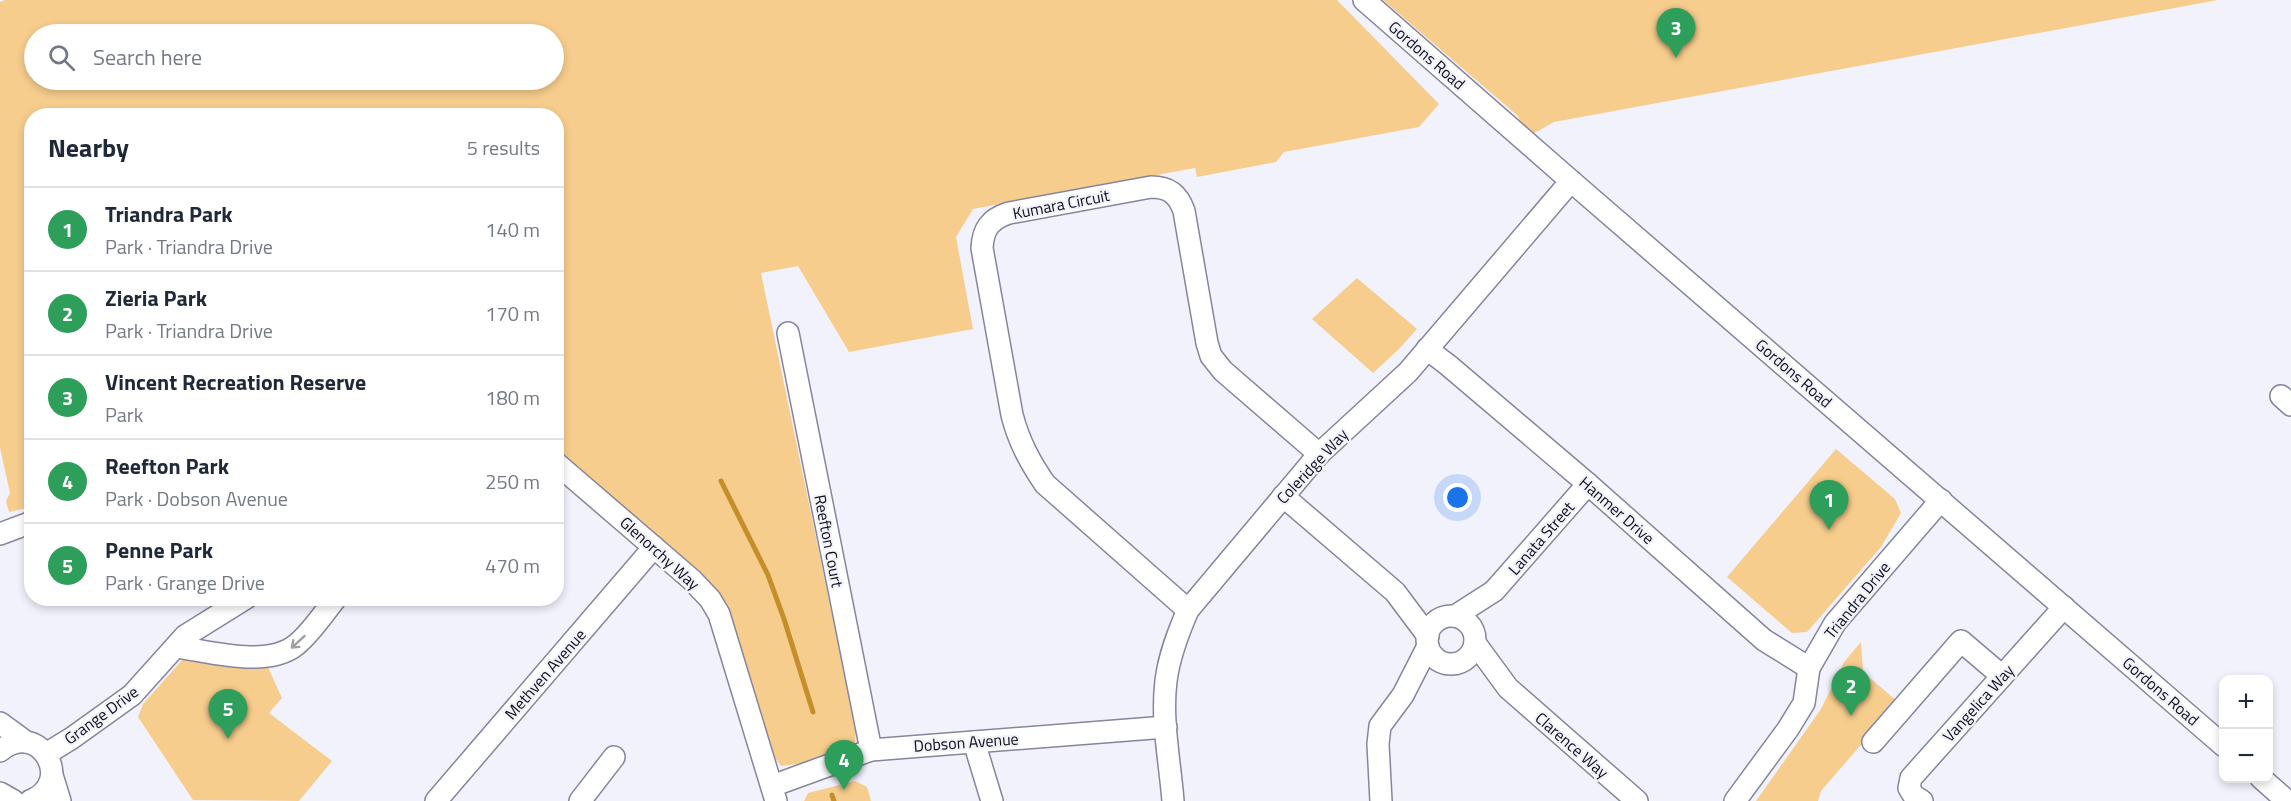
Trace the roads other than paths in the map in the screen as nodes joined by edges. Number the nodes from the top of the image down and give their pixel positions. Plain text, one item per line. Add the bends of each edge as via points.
1 (1364, 0) edge
2 (1571, 181) junction
3 (788, 333) dead end
4 (1427, 350) junction
5 (1319, 454) junction
6 (564, 470) edge
7 (1588, 484) junction
8 (1283, 496) junction
9 (1941, 500) junction
10 (24, 524) edge
11 (1, 529) edge
12 (654, 547) junction
13 (1494, 591) junction
14 (1395, 592) junction
15 (230, 606) edge
16 (329, 606) edge
17 (2064, 607) junction
18 (1188, 610) junction
19 (1450, 617) junction
20 (1475, 639) junction
21 (1428, 641) junction
22 (177, 647) junction
23 (1452, 663) junction
24 (1809, 668) junction
25 (2002, 676) junction
26 (1508, 688) junction
27 (1403, 695) junction
28 (0, 723) edge
29 (1166, 727) junction
30 (26, 742) junction
31 (974, 742) junction
32 (1873, 742) dead end
33 (2219, 743) edge
34 (871, 750) junction
35 (0, 751) edge
36 (46, 754) junction
37 (614, 757) dead end
38 (52, 775) junction
39 (2267, 783) edge
40 (0, 793) edge
41 (774, 794) edge
42 (14, 801) edge
43 (30, 801) edge
44 (60, 801) edge
45 (436, 801) edge
46 (580, 801) edge
47 (992, 801) edge
48 (1173, 801) edge
49 (1382, 801) edge
50 (1637, 801) edge
51 (1735, 801) edge
52 (1922, 801) edge
53 (2287, 801) edge

1 - 2 street, Gordons Road
2 - 4 street, Coleridge Way
2 - 9 street, Gordons Road
3 - 34 street, Reefton Court
4 - 5 street, Coleridge Way
4 - 7 street, Hanmer Drive
5 - 8 street, Coleridge Way
5 - 18 street, Kumara Circuit via 1223,371 1212,356 1184,211 1172,192 1162,187 1140,189 1009,213 988,225 982,248 1019,442 1045,484
6 - 12 street, Glenorchy Way
7 - 13 street, Lanata Street
7 - 24 street, Hanmer Drive via 1764,640
8 - 14 street
8 - 18 street, Coleridge Way
9 - 17 street, Gordons Road
9 - 24 street, Triandra Drive via 1835,623
10 - 11 street
12 - 41 street, Glenorchy Way via 692,580 719,614
12 - 45 street, Methven Avenue
13 - 19 street, Lanata Street
13 - 20 street, Lanata Street
14 - 19 street
14 - 21 street
15 - 22 street, Grange Drive via 185,636
16 -> 22 street via 297,645 283,653 260,658
17 - 25 street, Vangelica Way
17 - 33 street, Gordons Road
18 - 29 street, Coleridge Way via 1170,660
19 - 20 street via 1468,622
19 - 21 street via 1433,624
20 - 23 street via 1469,657
20 - 26 street, Clarence Way
21 - 23 street via 1434,658
21 - 27 street
22 - 36 street, Grange Drive via 132,694
23 - 26 street, Clarence Way
23 - 27 street
24 - 51 street, Triandra Drive via 1804,703
25 - 32 street via 1961,641
25 - 52 street, Vangelica Way via 1911,778 1909,788
26 - 50 street, Clarence Way
27 - 49 street via 1380,726
28 - 30 street
29 - 31 street, Dobson Avenue
29 - 48 street, Coleridge Way
30 - 35 street via 15,742
30 - 36 street
31 - 34 street, Dobson Avenue
31 - 47 street
34 - 41 street, Dobson Avenue
36 - 38 street
37 - 46 street
38 - 43 street via 45,792
38 - 44 street
39 - 53 street
40 - 42 street

